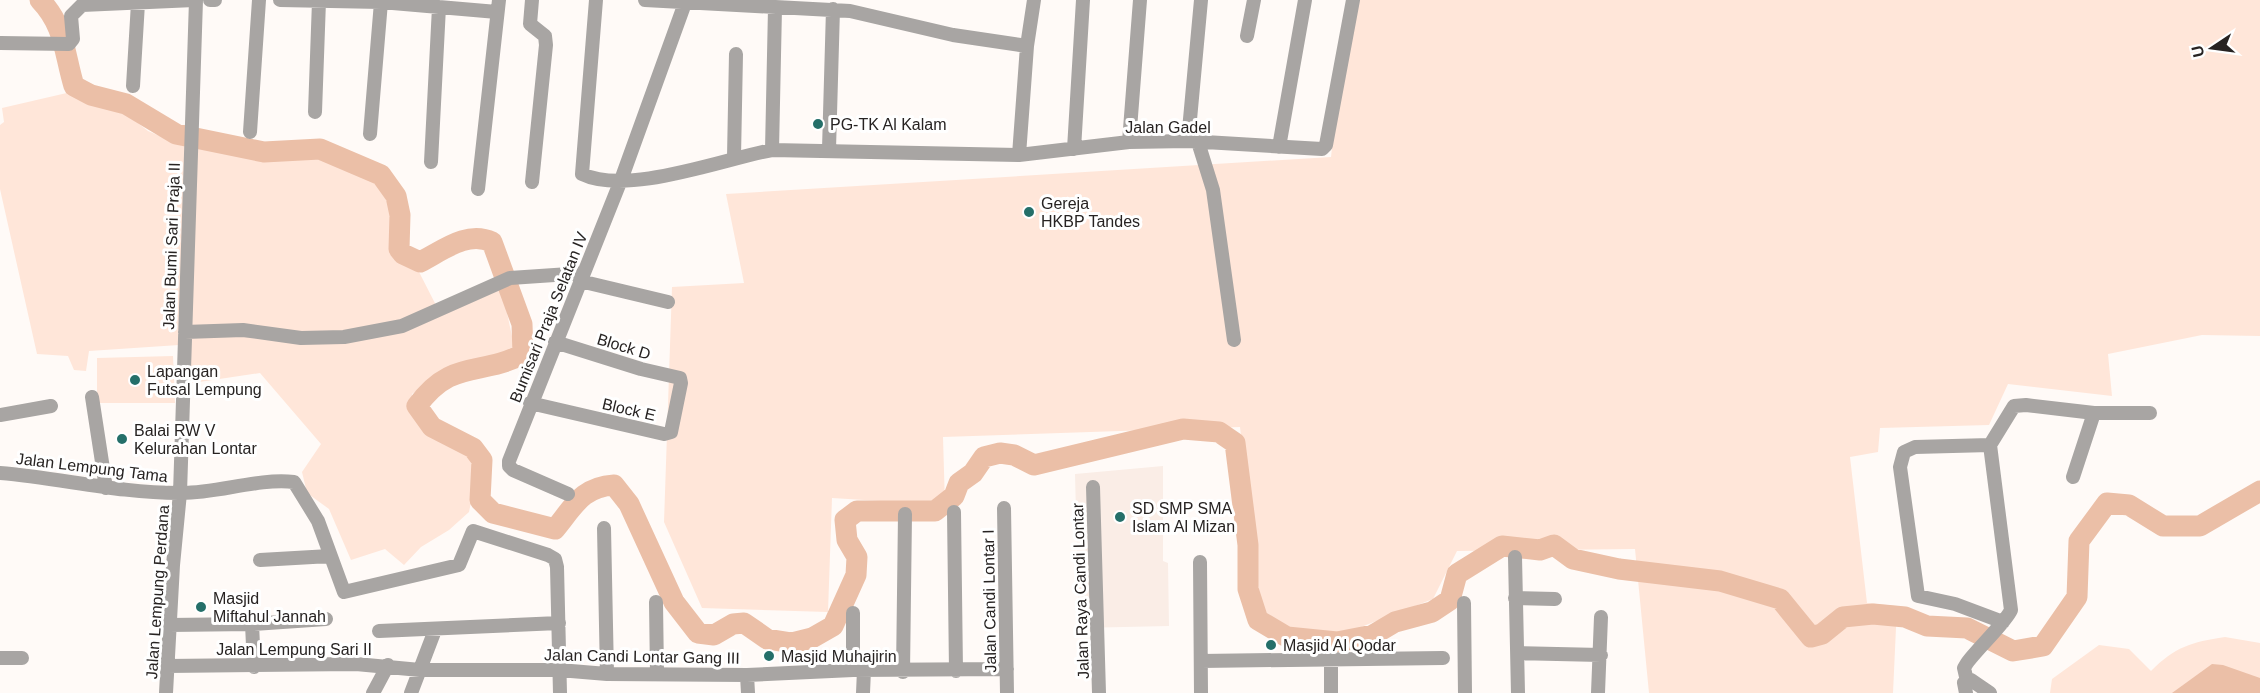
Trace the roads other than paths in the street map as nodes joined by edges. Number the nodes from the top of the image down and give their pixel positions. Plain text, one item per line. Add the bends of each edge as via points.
1 (195, 0) edge
2 (210, 0) edge
3 (215, 0) edge
4 (259, 0) edge
5 (280, 0) edge
6 (532, 0) edge
7 (596, 0) edge
8 (645, 0) edge
9 (1034, 0) edge
10 (1083, 0) edge
11 (1140, 0) edge
12 (1201, 0) edge
13 (1254, 0) edge
14 (1305, 0) edge
15 (1353, 0) edge
16 (319, 1) edge
17 (381, 2) junction
18 (688, 2) edge
19 (138, 3) junction
20 (498, 6) edge
21 (439, 8) junction
22 (775, 8) junction
23 (833, 9) junction
24 (1247, 36) dead end
25 (0, 43) edge
26 (1027, 46) junction
27 (736, 54) dead end
28 (133, 86) dead end
29 (315, 112) dead end
30 (250, 132) dead end
31 (370, 134) dead end
32 (1193, 141) junction
33 (1128, 142) junction
34 (1280, 147) junction
35 (829, 149) junction
36 (1074, 149) junction
37 (772, 150) junction
38 (1019, 154) junction
39 (734, 157) junction
40 (430, 162) dead end
41 (621, 180) junction
42 (532, 183) dead end
43 (478, 189) dead end
44 (582, 277) junction
45 (668, 302) dead end
46 (185, 332) junction
47 (1234, 340) dead end
48 (555, 342) junction
49 (681, 383) joint
50 (92, 396) dead end
51 (530, 403) junction
52 (51, 406) dead end
53 (2094, 412) junction
54 (2151, 413) dead end
55 (0, 415) edge
56 (1990, 445) junction
57 (0, 473) edge
58 (2073, 477) dead end
59 (1093, 487) dead end
60 (106, 488) junction
61 (180, 494) junction
62 (568, 494) dead end
63 (1004, 508) dead end
64 (954, 512) dead end
65 (905, 514) dead end
66 (604, 528) dead end
67 (330, 556) junction
68 (1515, 557) dead end
69 (260, 560) dead end
70 (1200, 562) dead end
71 (1515, 598) junction
72 (1555, 599) dead end
73 (656, 602) dead end
74 (1464, 603) dead end
75 (853, 613) dead end
76 (1601, 617) dead end
77 (326, 619) dead end
78 (2003, 622) junction
79 (559, 623) junction
80 (252, 624) junction
81 (169, 625) junction
82 (435, 630) junction
83 (379, 631) dead end
84 (1518, 653) junction
85 (1601, 655) junction
86 (0, 658) edge
87 (22, 658) dead end
88 (1443, 658) dead end
89 (1331, 660) junction
90 (1201, 661) junction
91 (388, 665) junction
92 (167, 666) junction
93 (254, 667) junction
94 (1007, 669) junction
95 (420, 670) junction
96 (559, 670) junction
97 (858, 670) junction
98 (956, 671) junction
99 (903, 672) junction
100 (607, 674) junction
101 (657, 674) junction
102 (747, 675) junction
103 (1966, 687) edge
104 (166, 693) edge
105 (373, 693) edge
106 (411, 693) edge
107 (560, 693) edge
108 (748, 693) edge
109 (864, 693) edge
110 (1007, 693) edge
111 (1099, 693) edge
112 (1201, 693) edge
113 (1331, 693) edge
114 (1466, 693) edge
115 (1518, 693) edge
116 (1598, 693) edge
117 (1990, 693) edge

1 - 19 street
1 - 46 street, Jalan Bumi Sari Praja II
2 - 3 street
4 - 30 street
5 - 16 street
6 - 42 street via 530,24 545,36 546,45
7 - 41 street, Jalan Gadel via 582,174
8 - 18 street
9 - 26 street
10 - 36 street
11 - 33 street
12 - 32 street
13 - 24 street
14 - 34 street
15 - 34 street, Jalan Gadel via 1326,145 1317,150
16 - 17 street
16 - 29 street
17 - 21 street
17 - 31 street
18 - 22 street
18 - 41 street, Bumisari Praja Selatan IV
19 - 25 street via 79,6 71,16 73,39 64,44
19 - 28 street
20 - 21 street
20 - 43 street
21 - 40 street
22 - 23 street
22 - 37 street
23 - 26 street via 953,35
23 - 35 street
26 - 38 street
27 - 39 street
32 - 33 street, Jalan Gadel
32 - 34 street, Jalan Gadel
32 - 47 street via 1213,190
33 - 36 street, Jalan Gadel
35 - 37 street, Jalan Gadel
35 - 38 street, Jalan Gadel
36 - 38 street, Jalan Gadel
37 - 39 street, Jalan Gadel
39 - 41 street, Jalan Gadel via 678,174
41 - 44 street, Bumisari Praja Selatan IV
44 - 45 street
44 - 46 street via 504,280 402,326 344,337 326,339 243,330
44 - 48 street, Bumisari Praja Selatan IV
46 - 61 street, Jalan Bumi Sari Praja II
48 - 49 street, Block D via 680,378
48 - 51 street, Bumisari Praja Selatan IV
49 - 51 street, Block E via 668,434
50 - 60 street
51 - 62 street, Bumisari Praja Selatan IV via 509,466
52 - 55 street
53 - 54 street
53 - 56 street via 2014,406
53 - 58 street
56 - 78 street via 2011,610
56 - 78 street via 1915,447 1905,452 1900,467 1918,596 1955,604
57 - 60 street, Jalan Lempung Tama
59 - 111 street, Jalan Raya Candi Lontar
60 - 61 street, Jalan Lempung Tama
61 - 67 street, Jalan Lempung Tama via 294,482 318,520
61 - 81 street, Jalan Lempung Perdana
63 - 94 street, Jalan Candi Lontar I
64 - 98 street
65 - 99 street
66 - 100 street
67 - 69 street
67 - 79 street via 344,592 459,565 473,531 555,559
68 - 71 street
70 - 90 street
71 - 72 street
71 - 84 street
73 - 101 street
74 - 114 street
75 - 97 street
76 - 85 street
77 - 80 street
78 - 103 street via 1964,668
79 - 82 street
79 - 96 street
80 - 81 street
80 - 93 street
81 - 92 street, Jalan Lempung Perdana
82 - 83 street
82 - 95 street
84 - 85 street
84 - 115 street
85 - 116 street
86 - 87 street
88 - 89 street
89 - 90 street
89 - 113 street
90 - 112 street
91 - 93 street, Jalan Lempung Sari II
91 - 95 street, Jalan Lempung Sari II
91 - 105 street
92 - 93 street, Jalan Lempung Sari II
92 - 104 street, Jalan Lempung Perdana
94 - 98 street, Jalan Candi Lontar Gang III
94 - 110 street, Jalan Candi Lontar I
95 - 96 street, Jalan Candi Lontar Gang III
95 - 106 street
96 - 100 street, Jalan Candi Lontar Gang III
96 - 107 street
97 - 99 street, Jalan Candi Lontar Gang III
97 - 102 street, Jalan Candi Lontar Gang III
97 - 109 street
98 - 99 street, Jalan Candi Lontar Gang III
100 - 101 street, Jalan Candi Lontar Gang III
101 - 102 street, Jalan Candi Lontar Gang III
102 - 108 street
103 - 117 street via 1975,681

